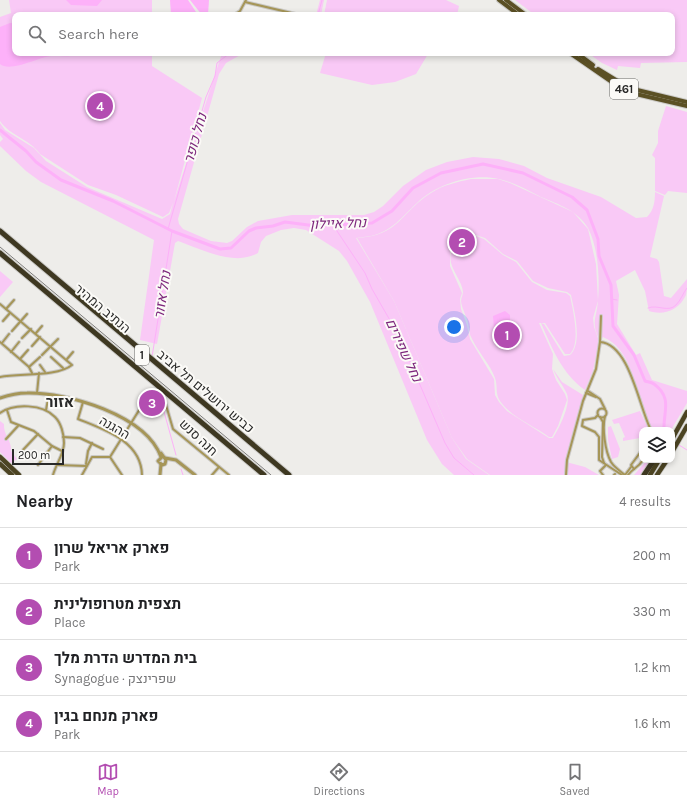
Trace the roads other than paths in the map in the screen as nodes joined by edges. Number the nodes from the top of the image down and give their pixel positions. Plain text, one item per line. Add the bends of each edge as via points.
1 (499, 0) edge
2 (506, 0) edge
3 (246, 1) edge
4 (238, 12) edge
5 (288, 12) edge
6 (515, 12) edge
7 (522, 12) edge
8 (574, 56) edge
9 (581, 56) edge
10 (687, 102) edge
11 (687, 106) edge
12 (0, 230) edge
13 (0, 234) edge
14 (0, 253) edge
15 (14, 300) dead end
16 (0, 304) edge
17 (6, 309) junction
18 (10, 313) junction
19 (27, 314) dead end
20 (601, 316) dead end
21 (3, 321) dead end
22 (20, 321) junction
23 (42, 326) dead end
24 (30, 329) junction
25 (12, 331) dead end
26 (36, 333) junction
27 (9, 334) dead end
28 (40, 336) junction
29 (22, 338) dead end
30 (58, 339) dead end
31 (1, 342) edge
32 (19, 342) dead end
33 (600, 342) junction
34 (32, 346) dead end
35 (52, 347) junction
36 (28, 350) dead end
37 (12, 352) junction
38 (73, 352) dead end
39 (51, 357) dead end
40 (20, 359) junction
41 (67, 360) junction
42 (40, 365) dead end
43 (29, 367) junction
44 (64, 369) junction
45 (45, 372) junction
46 (32, 373) junction
47 (39, 373) junction
48 (0, 377) edge
49 (587, 392) junction
50 (38, 393) junction
51 (49, 394) junction
52 (0, 398) edge
53 (146, 399) dead end
54 (601, 400) junction
55 (83, 401) junction
56 (166, 406) dead end
57 (7, 410) junction
58 (46, 410) junction
59 (599, 410) junction
60 (605, 410) junction
61 (0, 411) edge
62 (687, 412) edge
63 (599, 416) junction
64 (605, 416) junction
65 (130, 423) junction
66 (18, 426) junction
67 (687, 426) edge
68 (650, 427) edge
69 (675, 433) edge
70 (38, 434) junction
71 (63, 437) junction
72 (121, 438) junction
73 (6, 439) dead end
74 (92, 443) junction
75 (52, 446) junction
76 (675, 448) edge
77 (103, 449) dead end
78 (62, 451) junction
79 (21, 452) dead end
80 (639, 455) edge
81 (0, 457) edge
82 (110, 457) junction
83 (164, 458) junction
84 (642, 463) edge
85 (652, 463) edge
86 (656, 463) edge
87 (664, 463) edge
88 (0, 464) edge
89 (606, 464) junction
90 (57, 465) junction
91 (162, 465) junction
92 (38, 466) dead end
93 (86, 466) junction
94 (219, 466) junction
95 (632, 468) junction
96 (646, 474) edge
97 (12, 475) edge
98 (19, 475) edge
99 (53, 475) edge
100 (82, 475) edge
101 (122, 475) edge
102 (142, 475) edge
103 (161, 475) edge
104 (194, 475) edge
105 (212, 475) edge
106 (229, 475) edge
107 (264, 475) edge
108 (284, 475) edge
109 (289, 475) edge
110 (566, 475) edge
111 (603, 475) edge
112 (622, 475) edge
113 (626, 475) edge
114 (657, 475) edge

1 - 6 main road
2 - 7 main road
3 - 4 street
3 - 5 street
8 - 11 main road, 461 via 622,89
9 - 10 main road, 461 via 629,88
12 - 109 highway, כביש ירושלים תל אביב / 1
13 - 108 highway, הנתיב המהיר / 1
14 - 107 highway, כביש ירושלים תל אביב / 1
15 - 17 street
16 - 17 street
17 - 18 street
18 - 21 street
18 - 22 street
19 - 22 street
20 - 33 street
22 - 24 street
22 - 25 street
23 - 26 street
24 - 26 street
24 - 29 street
26 - 28 street
27 - 31 street
28 - 34 street
28 - 35 street
30 - 35 street
31 - 37 street
32 - 37 street
33 - 49 street via 596,369
33 - 68 street via 611,344 622,359
35 - 41 street
35 - 43 street
36 - 40 street
37 - 40 street
38 - 41 street
39 - 44 street
40 - 43 street
41 - 44 street via 72,365
42 - 45 street
43 - 46 street
44 - 45 street
45 - 47 street
46 - 47 street
46 - 48 street
47 - 50 street
49 - 54 street
49 - 110 street
50 - 51 street
50 - 52 street via 14,394
51 - 55 street
51 - 58 street
53 - 65 street
54 - 59 street via 603,405
54 - 60 street
55 - 65 street
55 - 72 street, ההגנה via 78,419
56 - 94 street, חנה סנש via 173,428
57 - 58 street via 21,406
57 - 61 street
57 - 66 street via 9,420
58 - 71 street via 58,420
59 - 60 street
59 - 63 street
60 - 64 street
62 - 69 highway
63 - 64 street
63 - 89 street via 603,422 602,457
63 - 89 street via 585,419 582,425 598,434 598,458
64 - 113 street via 605,437 609,456 614,466
65 - 72 street
65 - 83 street via 150,440
66 - 70 street
66 - 73 street
67 - 76 highway
70 - 75 street
70 - 79 street
71 - 74 street via 76,437
71 - 78 street
72 - 82 street
72 - 102 street, ההגנה via 139,459
74 - 77 street
74 - 93 street
75 - 78 street
75 - 92 street
78 - 90 street
80 - 95 street
81 - 98 highway
82 - 93 street via 92,457
82 - 101 street
83 - 91 street
83 - 91 street via 158,461
83 - 104 street via 171,458
84 - 95 street
85 - 96 highway
86 - 96 highway
87 - 114 highway
88 - 97 highway
89 - 111 street via 600,471
89 - 112 street
90 - 93 street
90 - 99 street
91 - 103 street
93 - 100 street
94 - 105 street
94 - 106 street, חנה סנש
95 - 113 street

